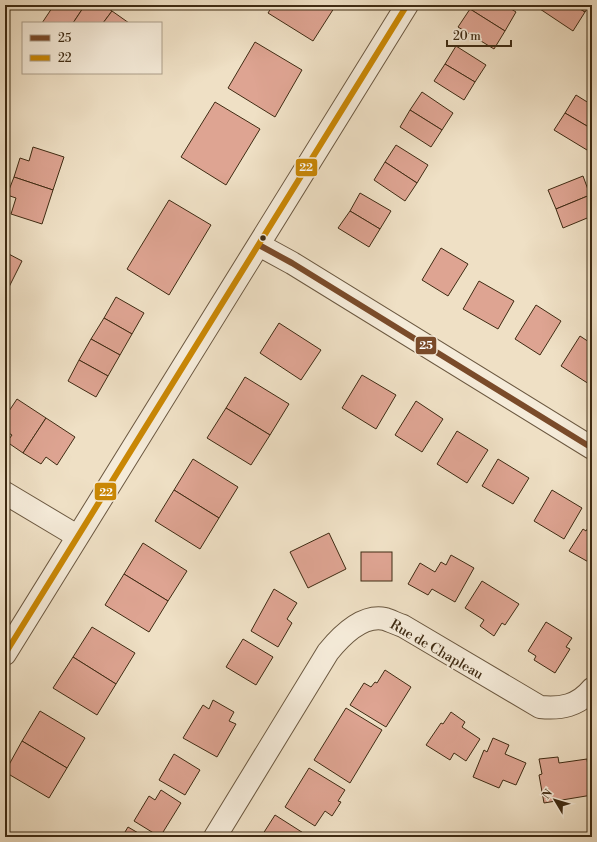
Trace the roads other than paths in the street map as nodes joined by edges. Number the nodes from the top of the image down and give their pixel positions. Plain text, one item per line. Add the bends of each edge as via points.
1 (407, 5) edge
2 (259, 245) junction
3 (592, 448) edge
4 (5, 493) edge
5 (77, 536) junction
6 (5, 654) edge
7 (592, 689) edge
8 (214, 837) edge

1 - 2 street
2 - 3 street
2 - 5 street
4 - 5 street
5 - 6 street
7 - 8 street, Rue de Chapleau via 575,703 557,709 540,707 403,626 384,619 370,620 354,626 341,636 328,652

